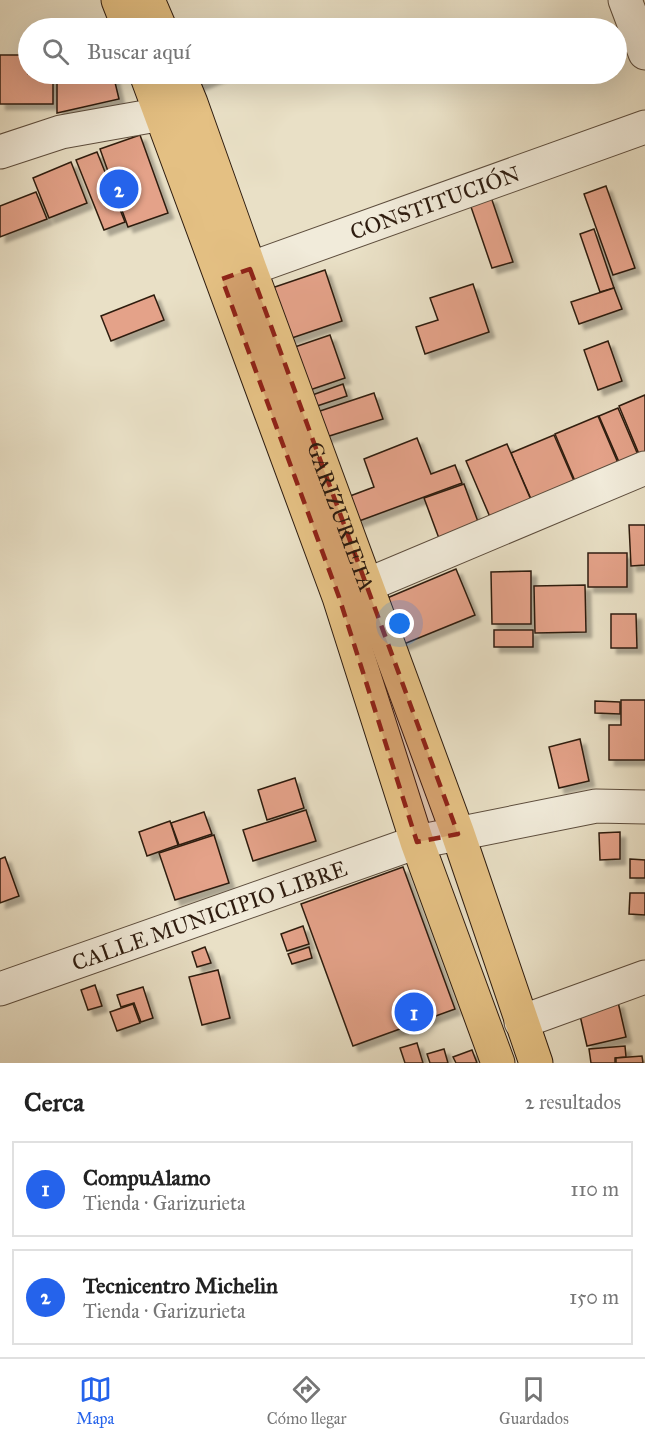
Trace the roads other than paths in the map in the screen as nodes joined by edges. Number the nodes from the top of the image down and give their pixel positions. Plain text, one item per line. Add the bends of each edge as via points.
1 (118, 0) edge
2 (148, 0) edge
3 (625, 0) edge
4 (125, 18) edge
5 (156, 18) edge
6 (645, 53) edge
7 (159, 84) edge
8 (177, 97) edge
9 (645, 127) edge
10 (0, 152) edge
11 (236, 274) junction
12 (645, 468) edge
13 (353, 592) junction
14 (645, 807) edge
15 (458, 834) junction
16 (417, 842) junction
17 (645, 977) edge
18 (0, 989) edge
19 (521, 1022) junction
20 (498, 1063) edge
21 (536, 1063) edge

1 - 4 main road
2 - 5 main road
3 - 6 street
7 - 8 main road, GARIZURIETA
8 - 10 street
8 - 11 main road, GARIZURIETA
9 - 11 street, CONSTITUCIÓN
11 - 13 main road, GARIZURIETA
12 - 13 street
13 - 15 main road, GARIZURIETA
13 - 16 main road, GARIZURIETA
14 - 15 street, CALLE MUNICIPIO LIBRE via 596,806
15 - 16 street, CALLE MUNICIPIO LIBRE
15 - 19 main road, GARIZURIETA
16 - 18 street, CALLE MUNICIPIO LIBRE
16 - 20 main road, GARIZURIETA
17 - 19 street
19 - 21 main road, GARIZURIETA

